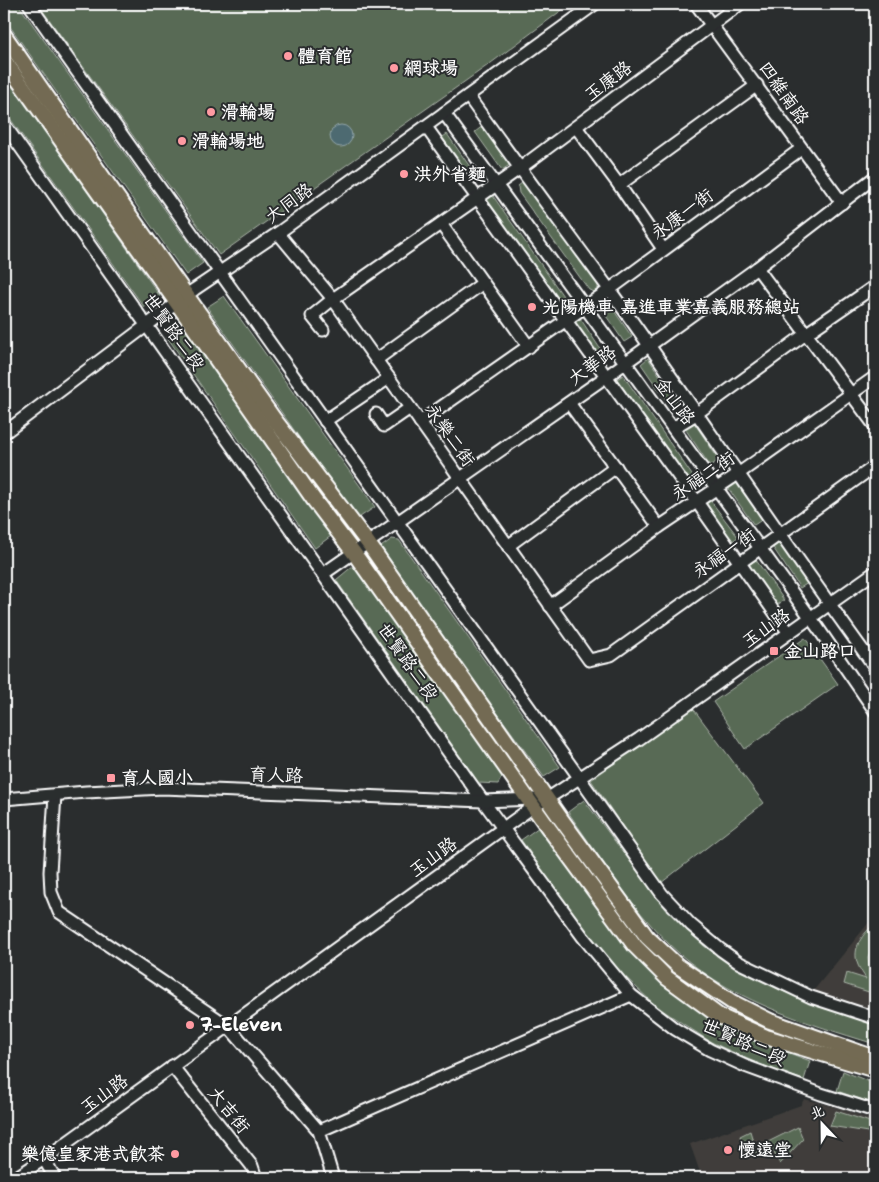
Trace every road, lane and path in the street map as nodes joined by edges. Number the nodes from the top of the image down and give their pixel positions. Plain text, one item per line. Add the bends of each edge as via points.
1 (28, 4) edge
2 (595, 4) edge
3 (696, 4) edge
4 (740, 4) edge
5 (712, 24) junction
6 (4, 35) edge
7 (9, 52) edge
8 (4, 60) edge
9 (757, 85) junction
10 (468, 96) junction
11 (444, 113) junction
12 (4, 124) edge
13 (426, 127) junction
14 (576, 127) junction
15 (801, 148) junction
16 (519, 169) junction
17 (875, 177) edge
18 (497, 184) junction
19 (620, 185) junction
20 (478, 198) junction
21 (842, 203) junction
22 (441, 224) junction
23 (278, 233) junction
24 (663, 249) junction
25 (757, 268) junction
26 (219, 272) junction
27 (483, 283) junction
28 (875, 286) edge
29 (609, 290) junction
30 (182, 299) junction
31 (333, 299) junction
32 (584, 307) junction
33 (566, 320) junction
34 (146, 326) junction
35 (323, 330) dead end
36 (807, 333) junction
37 (648, 346) junction
38 (529, 347) junction
39 (376, 360) junction
40 (624, 363) junction
41 (606, 376) junction
42 (875, 377) edge
43 (389, 378) junction
44 (852, 394) junction
45 (569, 403) junction
46 (410, 408) junction
47 (376, 414) dead end
48 (696, 414) junction
49 (325, 420) junction
50 (420, 422) junction
51 (875, 426) edge
52 (673, 428) junction
53 (4, 433) edge
54 (875, 466) edge
55 (616, 467) junction
56 (738, 474) junction
57 (460, 480) junction
58 (716, 488) junction
59 (697, 502) junction
60 (397, 523) junction
61 (659, 527) junction
62 (780, 535) junction
63 (368, 543) junction
64 (508, 546) junction
65 (759, 549) junction
66 (354, 553) junction
67 (739, 563) junction
68 (875, 572) edge
69 (323, 574) junction
70 (829, 604) junction
71 (550, 606) junction
72 (810, 618) junction
73 (789, 632) junction
74 (589, 660) joint
75 (875, 667) edge
76 (875, 711) edge
77 (578, 778) junction
78 (55, 795) junction
79 (4, 799) edge
80 (547, 799) junction
81 (483, 801) junction
82 (531, 803) junction
83 (503, 828) junction
84 (631, 995) junction
85 (875, 1018) edge
86 (228, 1026) junction
87 (837, 1044) junction
88 (875, 1052) edge
89 (833, 1058) junction
90 (875, 1058) edge
91 (172, 1066) junction
92 (875, 1070) edge
93 (875, 1077) edge
94 (875, 1111) edge
95 (320, 1130) junction
96 (44, 1159) junction
97 (15, 1178) edge
98 (55, 1178) edge
99 (256, 1178) edge
100 (333, 1178) edge

1 - 26 street
2 - 10 street, 大同路
3 - 5 street, 四維南路
4 - 5 street, 玉康路
5 - 9 street, 四維南路
5 - 14 street, 玉康路
6 - 7 main road, 世賢路二段
7 - 30 main road, 世賢路二段 via 107,184
8 - 30 main road, 世賢路二段
9 - 15 street, 四維南路
9 - 19 street
10 - 11 street, 大同路
10 - 16 street, 金山路
11 - 13 street, 大同路
11 - 18 street, 金山路
12 - 34 street, 世賢路二段
13 - 20 street
13 - 23 street, 大同路
14 - 16 street, 玉康路
14 - 19 street
15 - 21 street, 四維南路
15 - 24 street, 永康一街
16 - 18 street, 玉康路
16 - 29 street, 金山路
17 - 21 street, 大華路
18 - 20 street, 玉康路
18 - 32 street, 金山路
19 - 24 street
20 - 22 street, 玉康路
20 - 33 street
21 - 25 street, 大華路
22 - 27 street
22 - 31 street, 玉康路
23 - 26 street, 大同路
23 - 31 street, 永樂二街
24 - 29 street, 永康一街
25 - 36 street
25 - 37 street, 大華路
26 - 30 street, 大同路
26 - 49 street
27 - 38 street
27 - 39 street
28 - 36 street
29 - 32 street, 永康一街
29 - 37 street, 金山路
30 - 34 street, 大同路
30 - 63 main road, 世賢路二段
30 - 66 main road, 世賢路二段 via 314,500
31 - 35 street, 玉康路 via 312,316
31 - 39 street, 永樂二街
32 - 33 street, 永康一街
32 - 40 street, 金山路
33 - 38 street, 永康一街
33 - 41 street
34 - 53 street, 大同路
34 - 69 street, 世賢路二段
36 - 44 street
36 - 48 street
37 - 40 street, 大華路
37 - 48 street, 金山路
38 - 50 street, 永康一街
39 - 43 street, 永樂二街
40 - 41 street, 大華路
40 - 52 street, 金山路
41 - 45 street, 大華路
41 - 59 street
42 - 44 street, 永福二街
43 - 46 street, 永樂二街
43 - 49 street
44 - 51 street
44 - 56 street, 永福二街
45 - 55 street
45 - 57 street, 大華路
46 - 47 street via 384,426
46 - 50 street, 永樂二街
48 - 52 street
48 - 56 street, 金山路
49 - 60 street
50 - 57 street, 永樂二街
52 - 58 street, 金山路
54 - 62 street, 永福一街
55 - 61 street
55 - 64 street
56 - 58 street, 永福二街
56 - 62 street, 金山路
57 - 60 street, 大華路
57 - 64 street, 永樂二街
58 - 59 street, 永福二街
58 - 65 street, 金山路
59 - 61 street, 永福二街
59 - 67 street
60 - 63 street, 大華路
60 - 77 street
61 - 71 street, 永福二街
62 - 65 street, 永福一街
62 - 70 street, 金山路
63 - 66 street, 大華路
63 - 80 main road, 世賢路二段
64 - 71 street, 永樂二街
65 - 67 street, 永福一街
65 - 72 street, 金山路
66 - 69 street, 大華路
66 - 82 main road, 世賢路二段
67 - 73 street
67 - 74 street, 永福一街 via 611,654
68 - 70 street, 玉山路
69 - 81 street, 世賢路二段
70 - 72 street, 玉山路
70 - 75 street, 金山路
71 - 74 street, 永樂二街
72 - 73 street, 玉山路
72 - 76 street, 金山路
73 - 77 street, 玉山路 via 639,739
77 - 80 street, 玉山路
77 - 85 street via 662,894 721,950 738,962 811,997
78 - 79 street, 育人路
78 - 81 street, 育人路 via 163,788
78 - 86 street via 50,872 51,892 59,912
80 - 82 street, 育人路
80 - 87 main road, 世賢路二段 via 647,937 678,966 732,1002 763,1018
81 - 82 street, 育人路
81 - 83 street, 世賢路二段
82 - 83 street, 玉山路
82 - 89 main road, 世賢路二段 via 635,946 667,978 719,1016 766,1037
83 - 84 street, 世賢路二段 via 583,937
83 - 86 street, 玉山路
84 - 94 street, 世賢路二段 via 675,1029 710,1050 821,1094
84 - 95 street
86 - 91 street, 玉山路
86 - 95 street
87 - 88 main road, 世賢路二段
87 - 90 main road, 世賢路二段
89 - 92 main road, 世賢路二段
89 - 93 main road, 世賢路二段
91 - 96 street, 玉山路
91 - 99 street, 大吉街 via 252,1166
95 - 100 street
96 - 97 street, 玉山路
96 - 98 street

